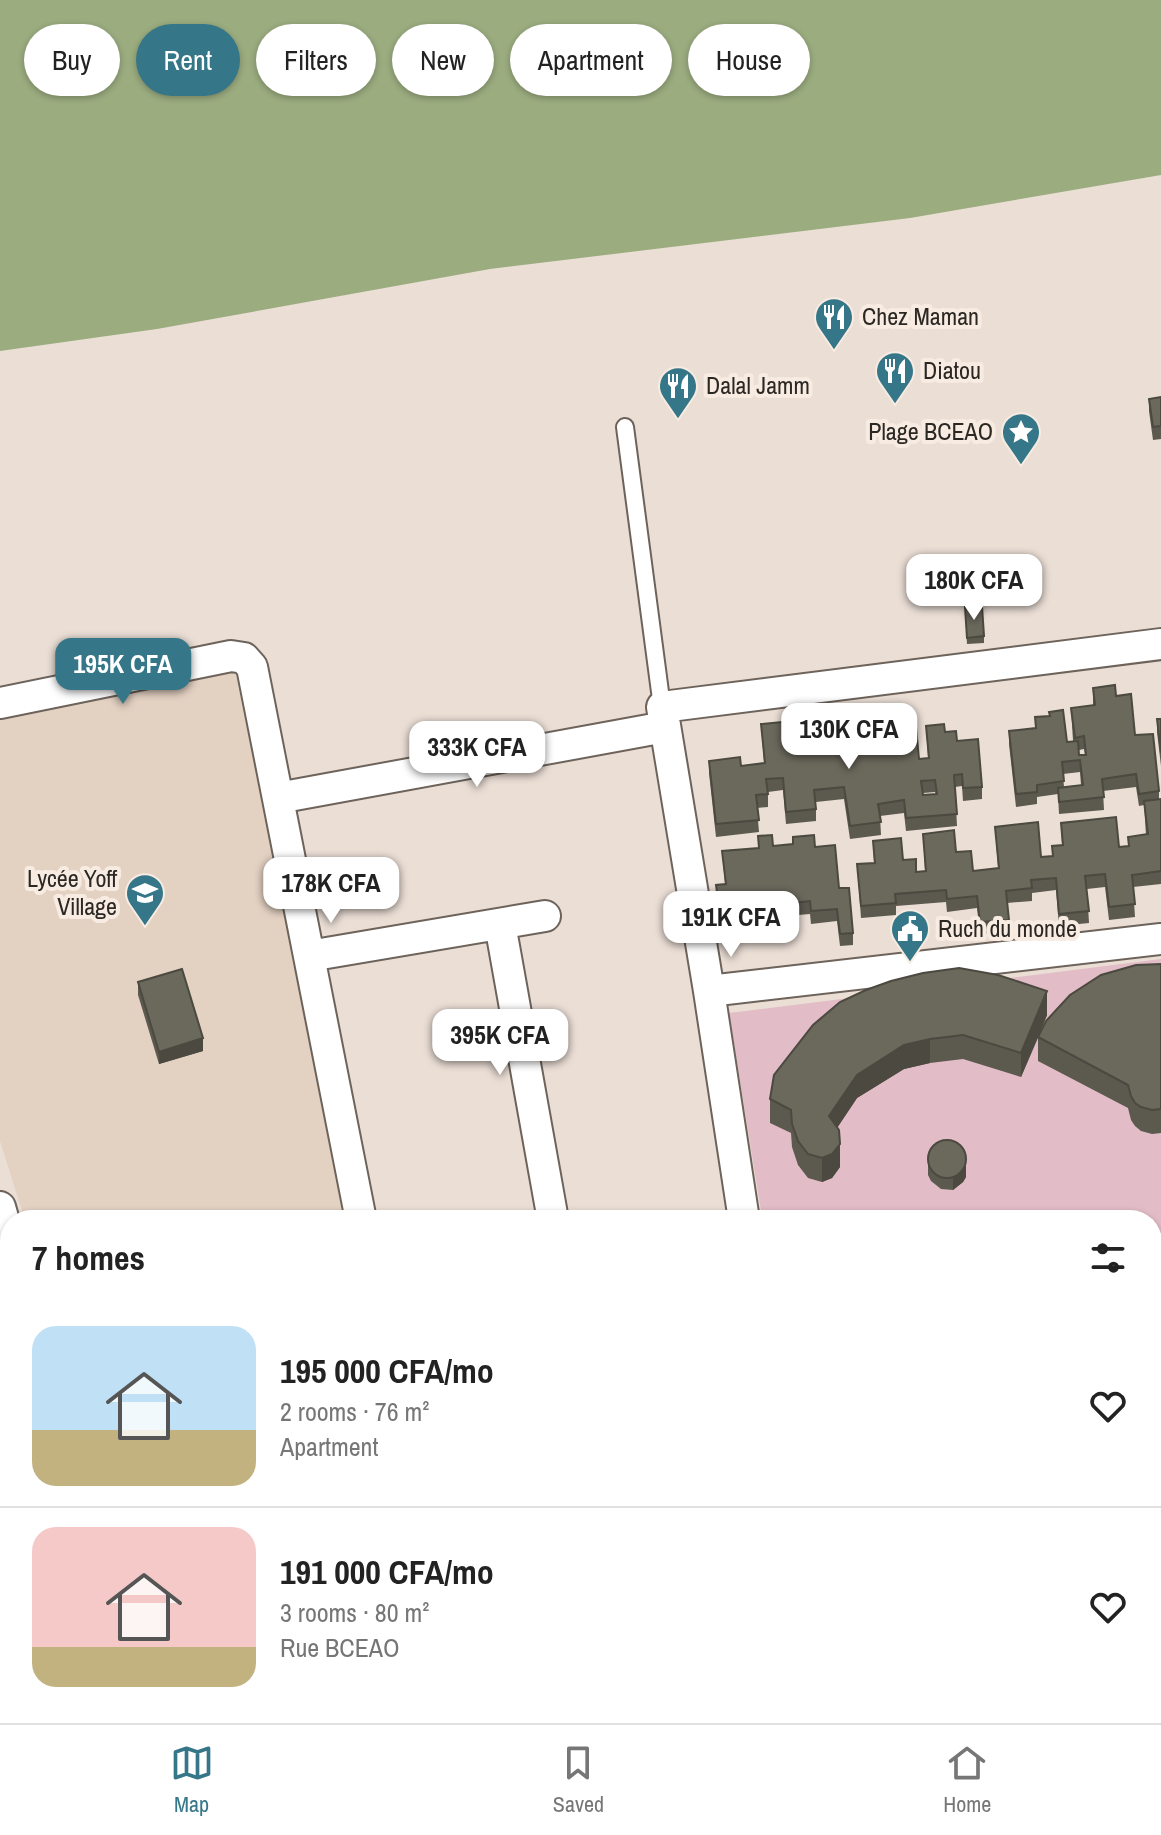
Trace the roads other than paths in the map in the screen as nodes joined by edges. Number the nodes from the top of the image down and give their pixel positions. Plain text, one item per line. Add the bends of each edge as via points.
1 (625, 427) dead end
2 (1161, 644) edge
3 (0, 703) edge
4 (664, 717) junction
5 (278, 798) junction
6 (545, 916) dead end
7 (500, 924) junction
8 (1161, 939) edge
9 (309, 956) junction
10 (709, 991) junction
11 (359, 1210) edge
12 (551, 1210) edge
13 (742, 1210) edge

1 - 4 lane
2 - 4 street
3 - 5 street via 231,656 244,658 252,667
4 - 5 street
4 - 10 street
5 - 9 street
6 - 7 street
7 - 9 street
7 - 12 street
8 - 10 street
9 - 11 street
10 - 13 street

